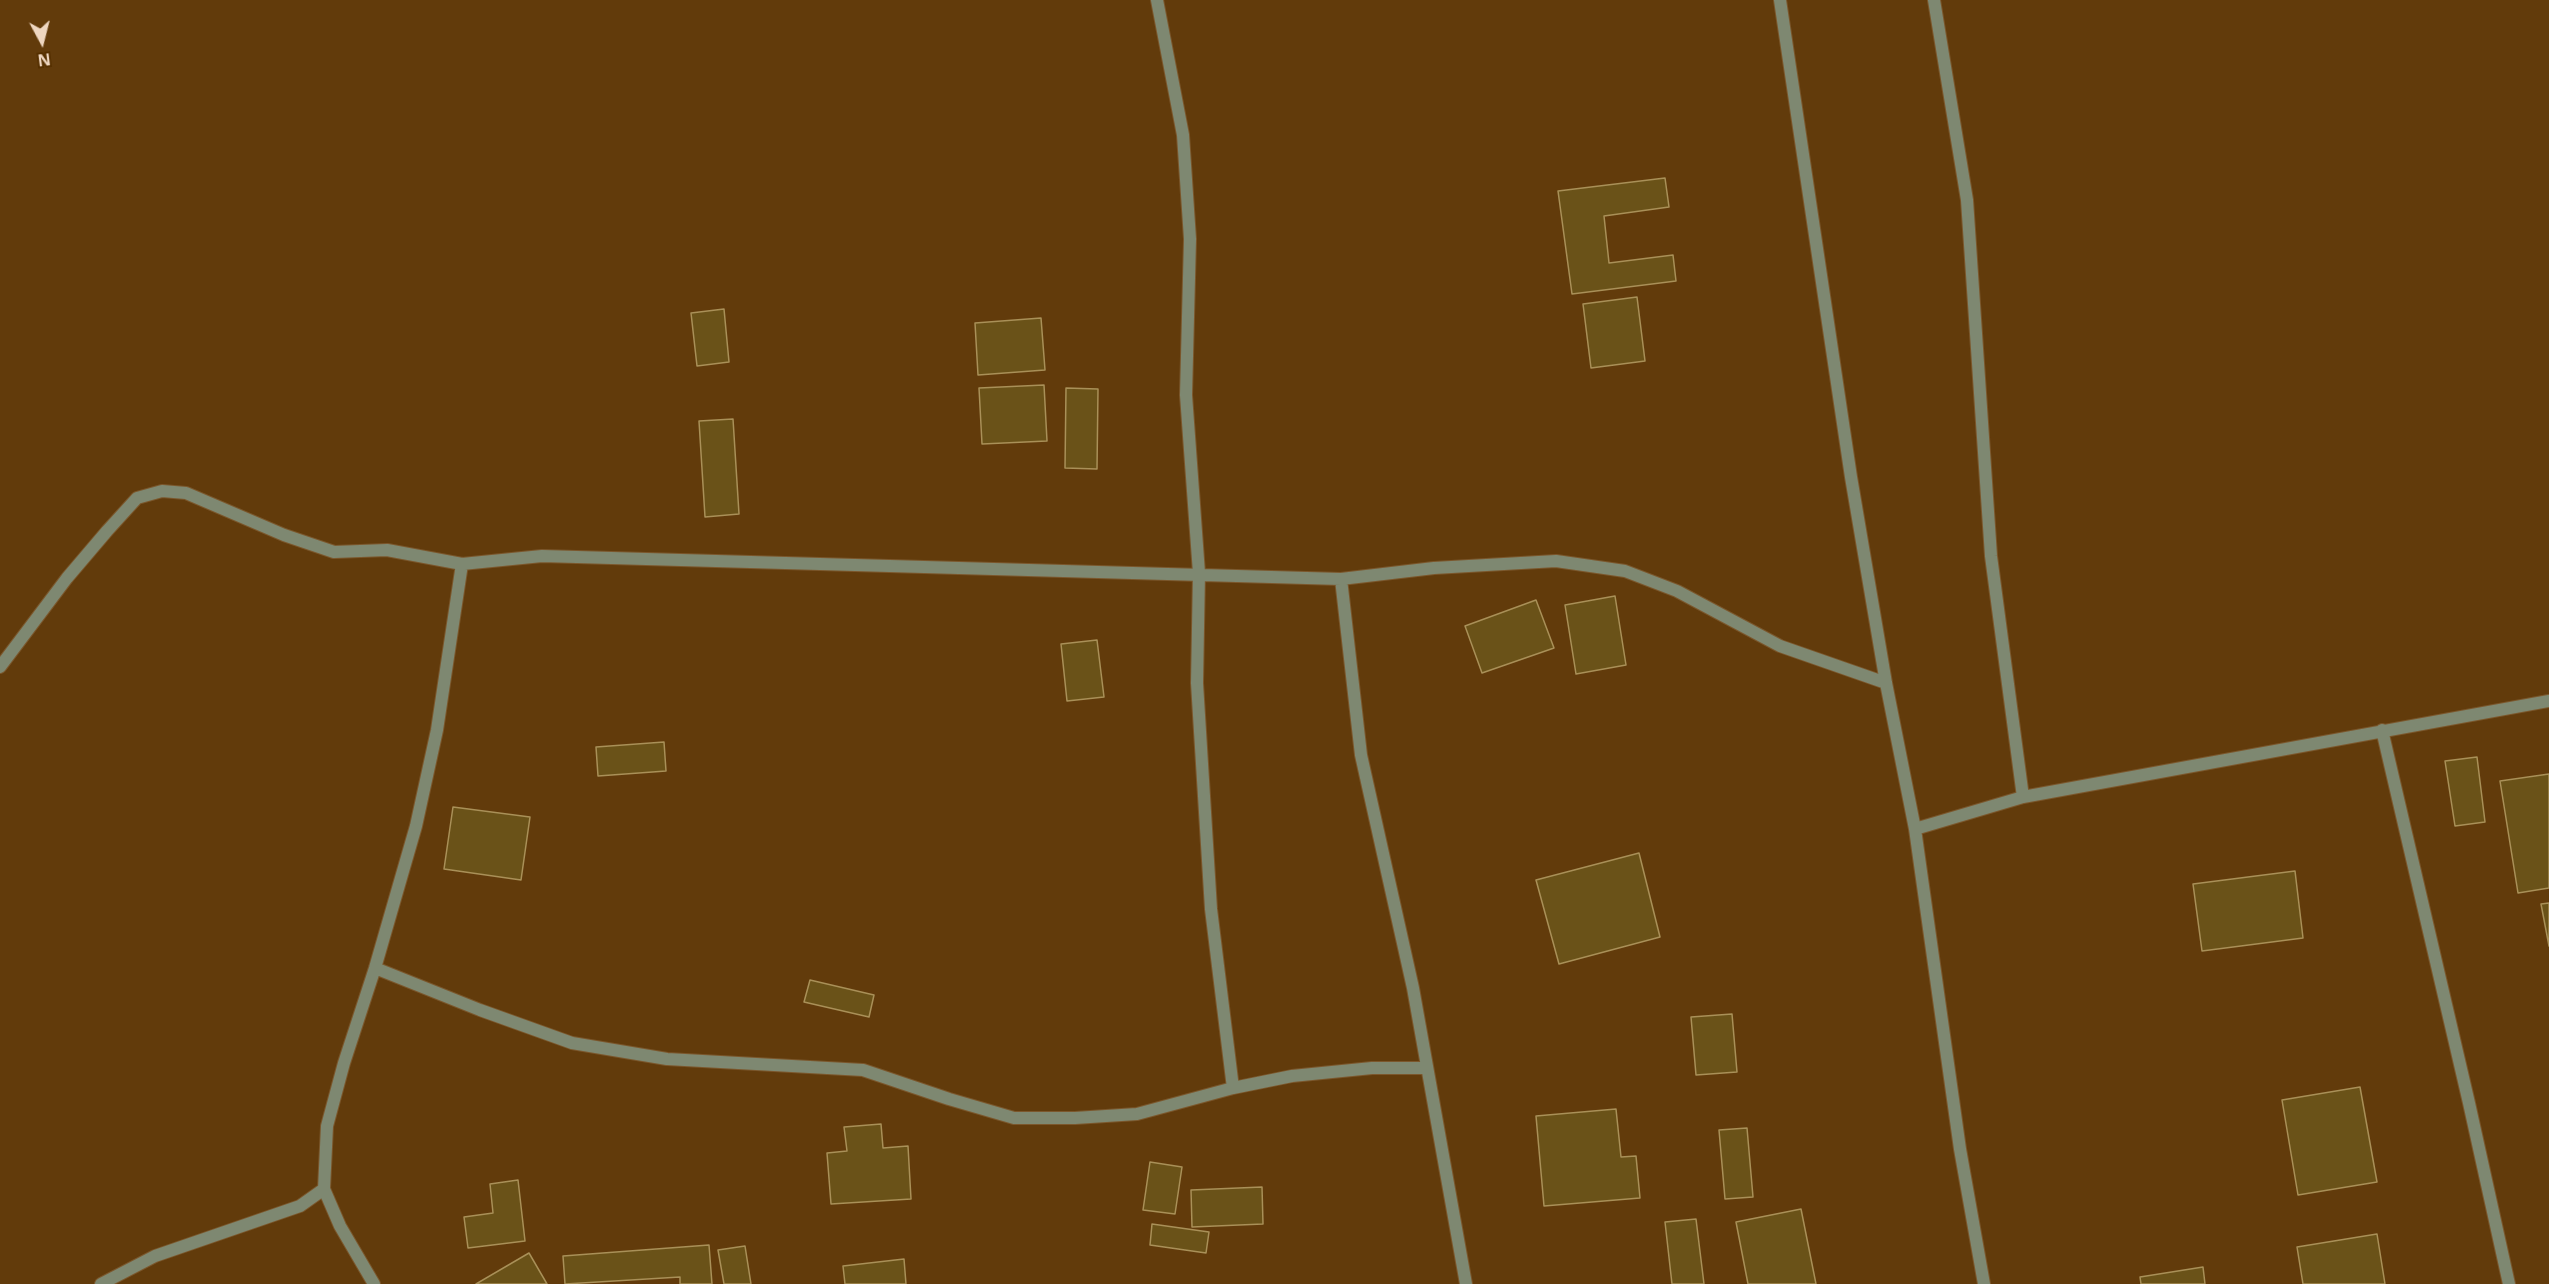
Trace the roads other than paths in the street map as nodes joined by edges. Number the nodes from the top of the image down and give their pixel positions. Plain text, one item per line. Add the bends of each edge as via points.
1 (1157, 0) edge
2 (1780, 0) edge
3 (1934, 0) edge
4 (462, 564) junction
5 (1199, 573) junction
6 (1341, 579) junction
7 (0, 667) edge
8 (1886, 683) junction
9 (2549, 701) edge
10 (2382, 730) junction
11 (2023, 797) junction
12 (1915, 830) junction
13 (375, 968) junction
14 (1426, 1068) junction
15 (1233, 1088) junction
16 (324, 1189) junction
17 (101, 1284) edge
18 (374, 1284) edge
19 (1466, 1284) edge
20 (1984, 1284) edge
21 (2509, 1284) edge

1 - 5 street via 1184,146 1190,239 1186,395
2 - 8 street
3 - 11 street via 1967,200 1991,556
4 - 5 street via 542,556
4 - 7 street via 387,550 334,552 284,536 186,493 162,491 137,498 67,578
4 - 13 street via 437,730 416,826
5 - 6 street
5 - 15 street via 1197,683 1211,909
6 - 8 street via 1434,568 1556,561 1625,571 1677,591 1780,646
6 - 14 street via 1361,755 1413,988
8 - 12 street
9 - 10 street
10 - 11 street
10 - 21 street
11 - 12 street
12 - 20 street via 1960,1149
13 - 15 street via 572,1043 667,1059 862,1070 1014,1118 1137,1114
13 - 16 street via 327,1126
14 - 15 street via 1372,1068 1292,1076
14 - 19 street
16 - 17 street via 300,1206 155,1256
16 - 18 street via 340,1226

